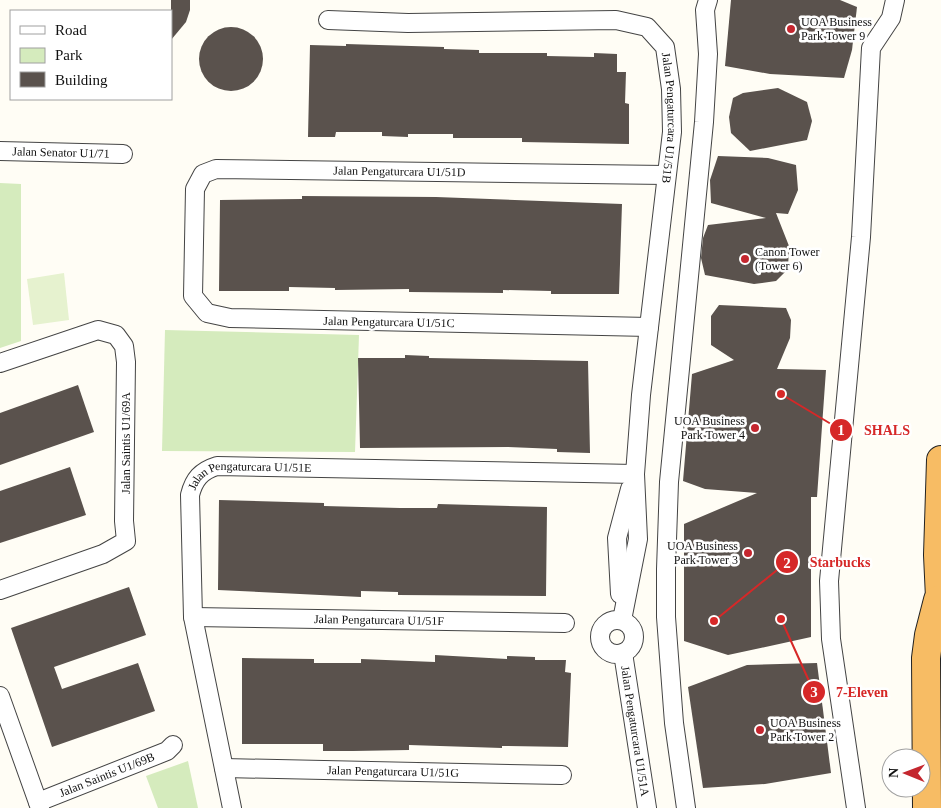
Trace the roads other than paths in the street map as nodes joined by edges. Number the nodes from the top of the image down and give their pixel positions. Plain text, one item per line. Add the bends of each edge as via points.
1 (708, 0) edge
2 (895, 0) edge
3 (328, 20) dead end
4 (0, 152) edge
5 (123, 154) dead end
6 (666, 175) junction
7 (194, 241) joint
8 (649, 327) junction
9 (0, 363) edge
10 (941, 460) edge
11 (634, 474) junction
12 (0, 590) edge
13 (940, 612) edge
14 (193, 617) junction
15 (622, 620) junction
16 (566, 623) dead end
17 (622, 653) junction
18 (0, 696) edge
19 (173, 745) dead end
20 (224, 768) junction
21 (562, 775) dead end
22 (39, 805) edge
23 (232, 808) edge
24 (647, 808) edge
25 (686, 808) edge
26 (856, 808) edge
27 (928, 808) edge

1 - 25 street via 704,122 669,482 666,560 666,617 674,723
2 - 26 street via 891,18 871,48 861,237 829,582 831,639
3 - 6 street, Jalan Pengaturcara U1/51B via 408,23 616,20 647,26 665,47 671,89 672,132
4 - 5 street, Jalan Senator U1/71
6 - 7 street, Jalan Pengaturcara U1/51D via 216,169 203,174 195,189
6 - 8 street, Jalan Pengaturcara U1/51B
7 - 8 street, Jalan Pengaturcara U1/51C via 193,296 207,313 230,318
8 - 11 street, Jalan Pengaturcara U1/51B
9 - 12 street, Jalan Saintis U1/69A via 98,330 116,335 124,346 126,362 126,541 102,554
10 - 13 highway
11 - 14 street, Jalan Pengaturcara U1/51E via 217,466 205,469 193,482 190,495
11 - 15 street, Jalan Pengaturcara U1/51B via 638,539
13 - 27 highway via 929,634 926,658
14 - 16 street, Jalan Pengaturcara U1/51F
14 - 20 street, Jalan Pengaturcara U1/51E
15 - 17 street via 631,626 634,636 631,647
15 - 17 street via 610,621 601,629 600,641 606,651
17 - 24 street, Jalan Pengaturcara U1/51A
18 - 22 street
19 - 22 street, Jalan Saintis U1/69B via 167,751
20 - 21 street, Jalan Pengaturcara U1/51G
20 - 23 street, Jalan Pengaturcara U1/51E

